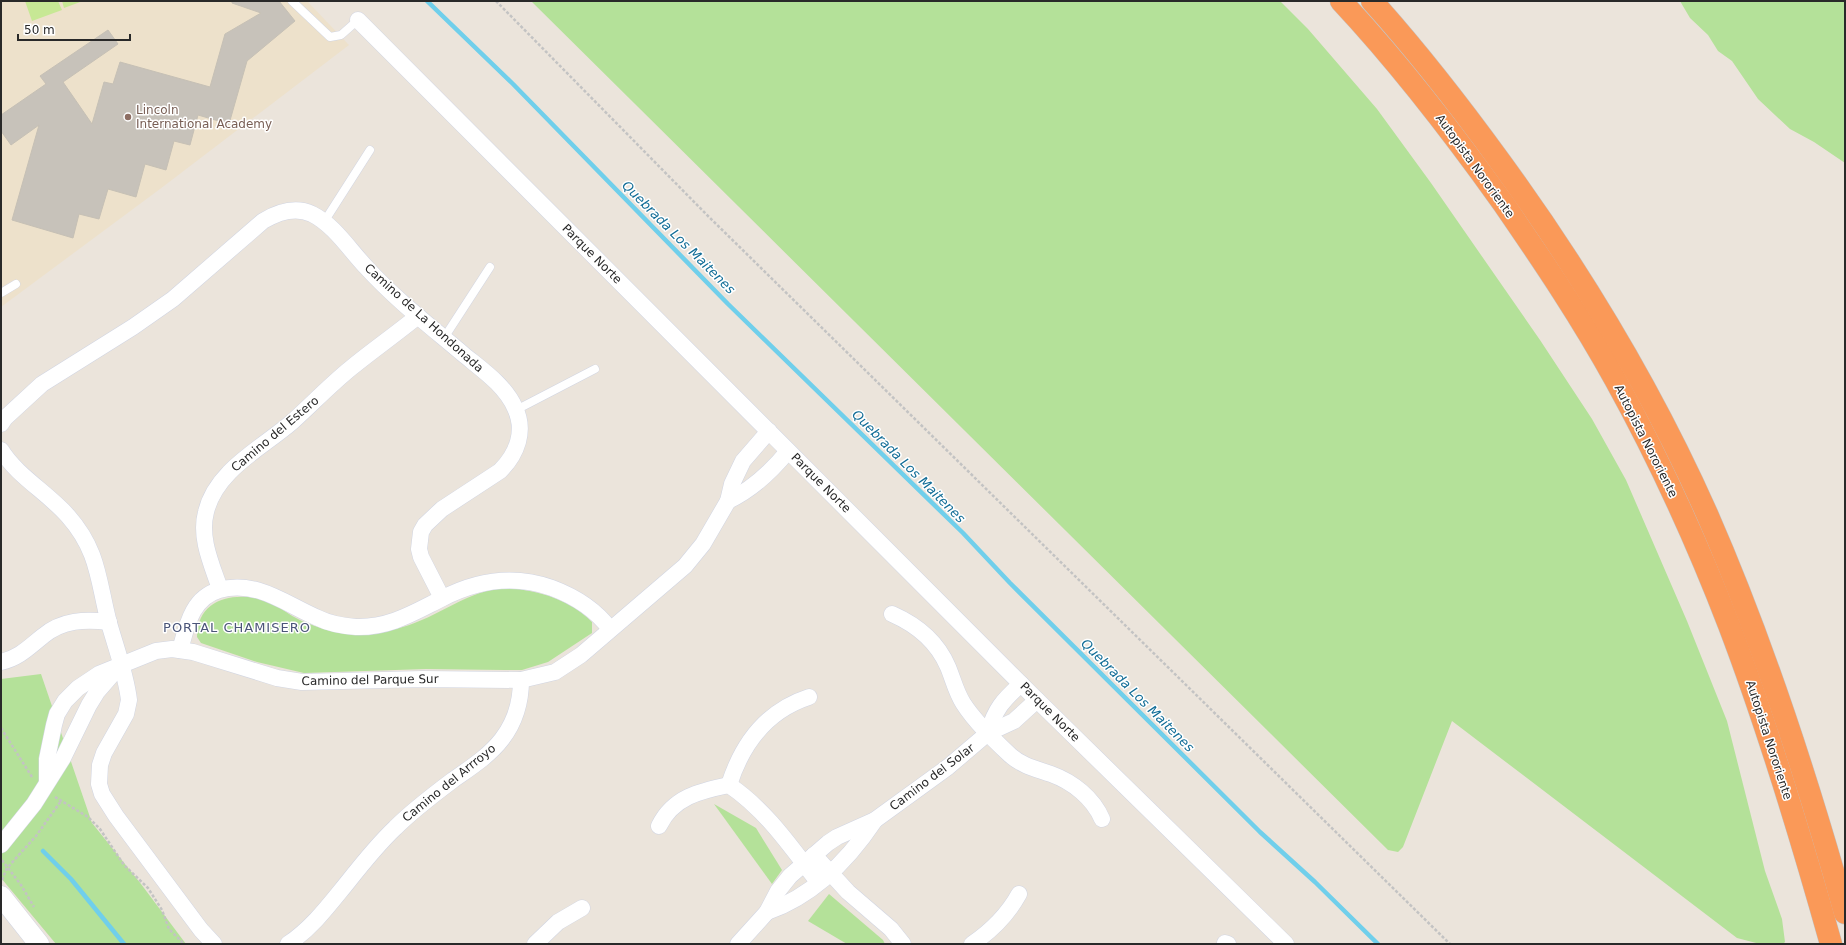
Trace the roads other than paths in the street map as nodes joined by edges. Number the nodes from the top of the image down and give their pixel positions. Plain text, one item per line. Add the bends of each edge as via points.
1 (292, 1) edge
2 (1341, 1) edge
3 (1372, 1) edge
4 (358, 20) joint
5 (370, 150) dead end
6 (324, 222) junction
7 (490, 267) dead end
8 (16, 284) dead end
9 (1, 293) edge
10 (418, 316) junction
11 (444, 338) junction
12 (595, 369) dead end
13 (516, 410) junction
14 (1, 424) edge
15 (769, 431) junction
16 (1, 450) edge
17 (788, 450) junction
18 (728, 501) junction
19 (220, 589) junction
20 (442, 598) junction
21 (892, 614) dead end
22 (109, 622) junction
23 (610, 629) junction
24 (180, 650) junction
25 (1, 662) edge
26 (120, 665) junction
27 (521, 680) junction
28 (1021, 684) junction
29 (809, 697) dead end
30 (1037, 700) junction
31 (988, 733) junction
32 (40, 779) junction
33 (728, 785) junction
34 (1102, 819) dead end
35 (875, 820) junction
36 (659, 826) dead end
37 (1, 845) edge
38 (809, 859) junction
39 (824, 877) junction
40 (1019, 894) dead end
41 (1, 896) edge
42 (582, 908) dead end
43 (767, 912) junction
44 (1845, 913) edge
45 (39, 944) edge
46 (214, 944) edge
47 (288, 944) edge
48 (535, 944) edge
49 (738, 944) edge
50 (903, 944) edge
51 (972, 944) edge
52 (1286, 944) edge
53 (1832, 944) edge

1 - 4 lane via 330,37 340,35
2 - 53 highway, Autopista Nororiente via 1454,135 1574,310 1616,380 1677,503 1731,632 1761,714
3 - 44 highway, Autopista Nororiente via 1449,93 1541,219 1600,310 1662,421 1706,512 1759,643 1810,792
4 - 15 street, Parque Norte
5 - 6 lane
6 - 10 street, Camino de La Hondonada via 386,287
6 - 14 street, Camino de La Hondonada via 312,214 297,210 280,212 263,221 173,299 133,328 42,384
7 - 11 lane
8 - 9 lane
10 - 11 street, Camino de La Hondonada
10 - 19 street, Camino del Estero via 352,367 291,422 242,460 217,487 205,513 204,531
11 - 13 street, Camino de La Hondonada via 502,388
12 - 13 lane
13 - 20 street, Camino de La Hondonada via 520,436 508,463 442,509 421,532 421,556
15 - 17 street, Parque Norte
15 - 18 street, Camino del Parque Sur via 743,461 732,484
16 - 22 street via 14,466 68,516 88,544 98,568
17 - 18 street via 762,479 743,494
17 - 28 street, Parque Norte
18 - 23 street, Camino del Parque Sur via 703,544 684,566
19 - 20 street via 249,589 267,593 320,619 356,627 380,626 402,620
19 - 24 street via 205,596 196,605
20 - 23 street via 489,581 530,582 558,590 582,602 600,615
21 - 31 street via 916,627 934,644 942,655 965,706
22 - 25 street via 87,620 65,624 50,631 15,658
22 - 26 street
23 - 27 street, Camino del Parque Sur via 564,667 544,676
24 - 26 street, Camino del Parque Sur via 156,651
24 - 27 street, Camino del Parque Sur via 277,678 302,682
26 - 32 street via 89,705 63,758
26 - 32 street, Camino del Parque Sur via 83,684 61,707
26 - 46 street via 128,692 129,706 100,765 99,784 102,794 201,930
27 - 47 street, Camino del Arrroyo via 517,710 501,741 395,828 360,865 311,926
28 - 30 street, Parque Norte
28 - 31 street via 999,706
29 - 33 street via 780,710 761,725 742,752
30 - 31 street, Camino del Solar via 1014,721
30 - 52 street, Parque Norte
31 - 34 street via 1016,760 1062,779 1079,790 1095,806
31 - 35 street, Camino del Solar via 948,767
32 - 37 street via 34,804
33 - 36 street via 684,798 667,813
33 - 38 street via 768,818
35 - 38 street, Camino del Solar via 837,837
35 - 39 street, Camino del Solar via 854,850
38 - 39 street
38 - 43 street, Camino del Solar via 783,884
39 - 43 street, Camino del Solar via 796,898
39 - 50 street via 891,929
40 - 51 street via 1006,914
41 - 45 street
42 - 48 street via 558,922
43 - 49 street, Camino del Solar

